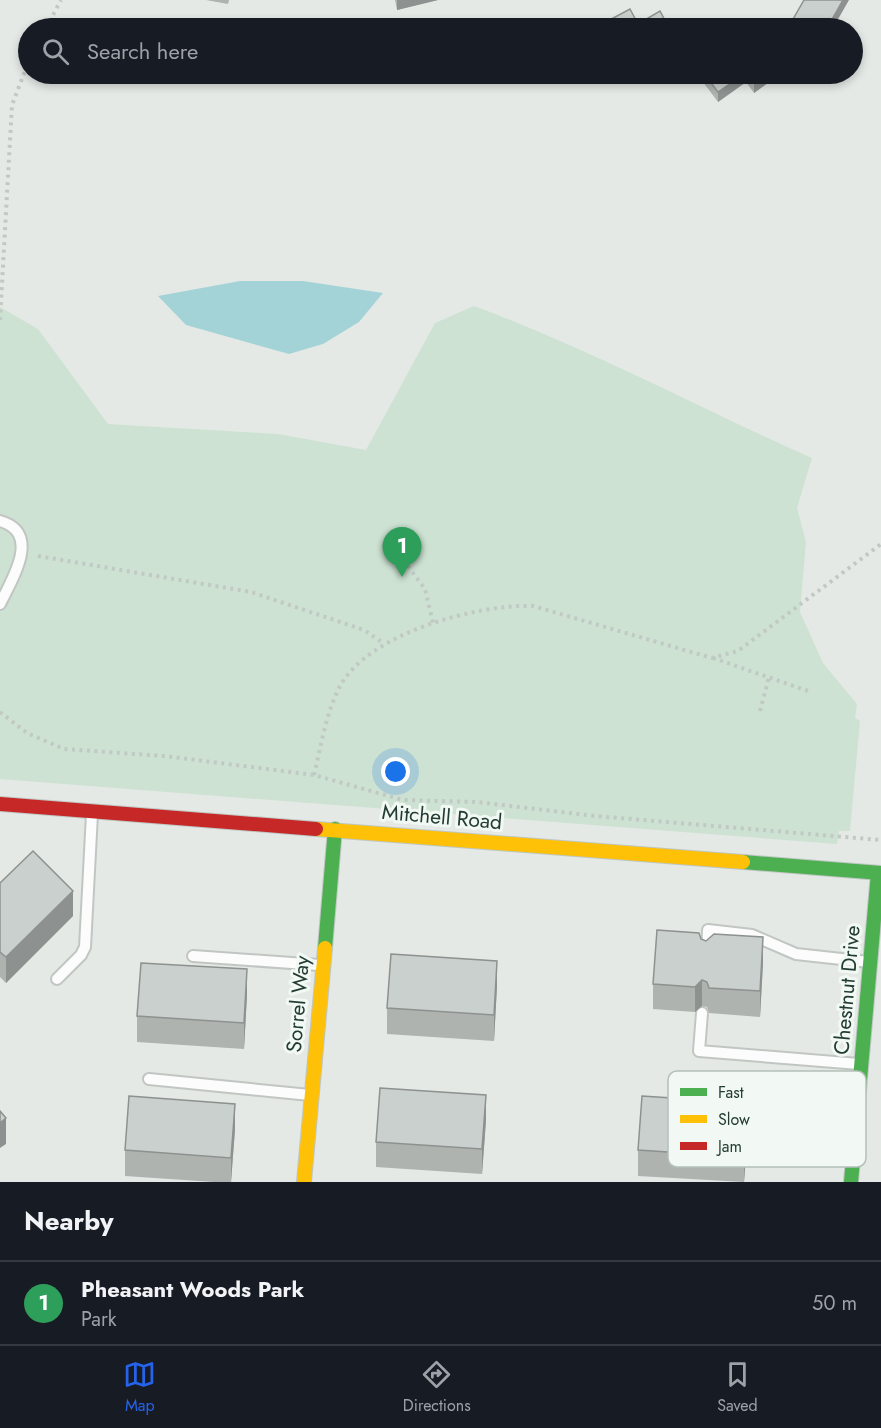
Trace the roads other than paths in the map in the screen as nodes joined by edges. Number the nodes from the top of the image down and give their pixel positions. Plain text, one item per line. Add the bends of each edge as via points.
1 (0, 521) edge
2 (0, 604) edge
3 (0, 804) edge
4 (92, 811) junction
5 (335, 829) junction
6 (879, 873) edge
7 (193, 956) dead end
8 (706, 959) edge
9 (871, 962) junction
10 (323, 965) junction
11 (57, 979) dead end
12 (702, 1013) edge
13 (862, 1064) junction
14 (861, 1071) edge
15 (149, 1079) dead end
16 (311, 1095) junction
17 (852, 1167) edge
18 (304, 1182) edge
19 (851, 1182) edge

1 - 2 lane via 11,525 22,542 22,556
3 - 4 main road, Mitchell Road
4 - 5 main road, Mitchell Road
4 - 11 lane via 85,946
5 - 6 main road, Mitchell Road
5 - 10 main road, Sorrel Way
6 - 9 main road, Chestnut Drive
7 - 10 lane
8 - 9 lane via 708,930 752,935 796,954
9 - 13 main road, Chestnut Drive
10 - 16 main road, Sorrel Way
12 - 13 lane via 699,1051
13 - 14 main road, Chestnut Drive
15 - 16 lane
16 - 18 main road, Sorrel Way
17 - 19 main road, Chestnut Drive

